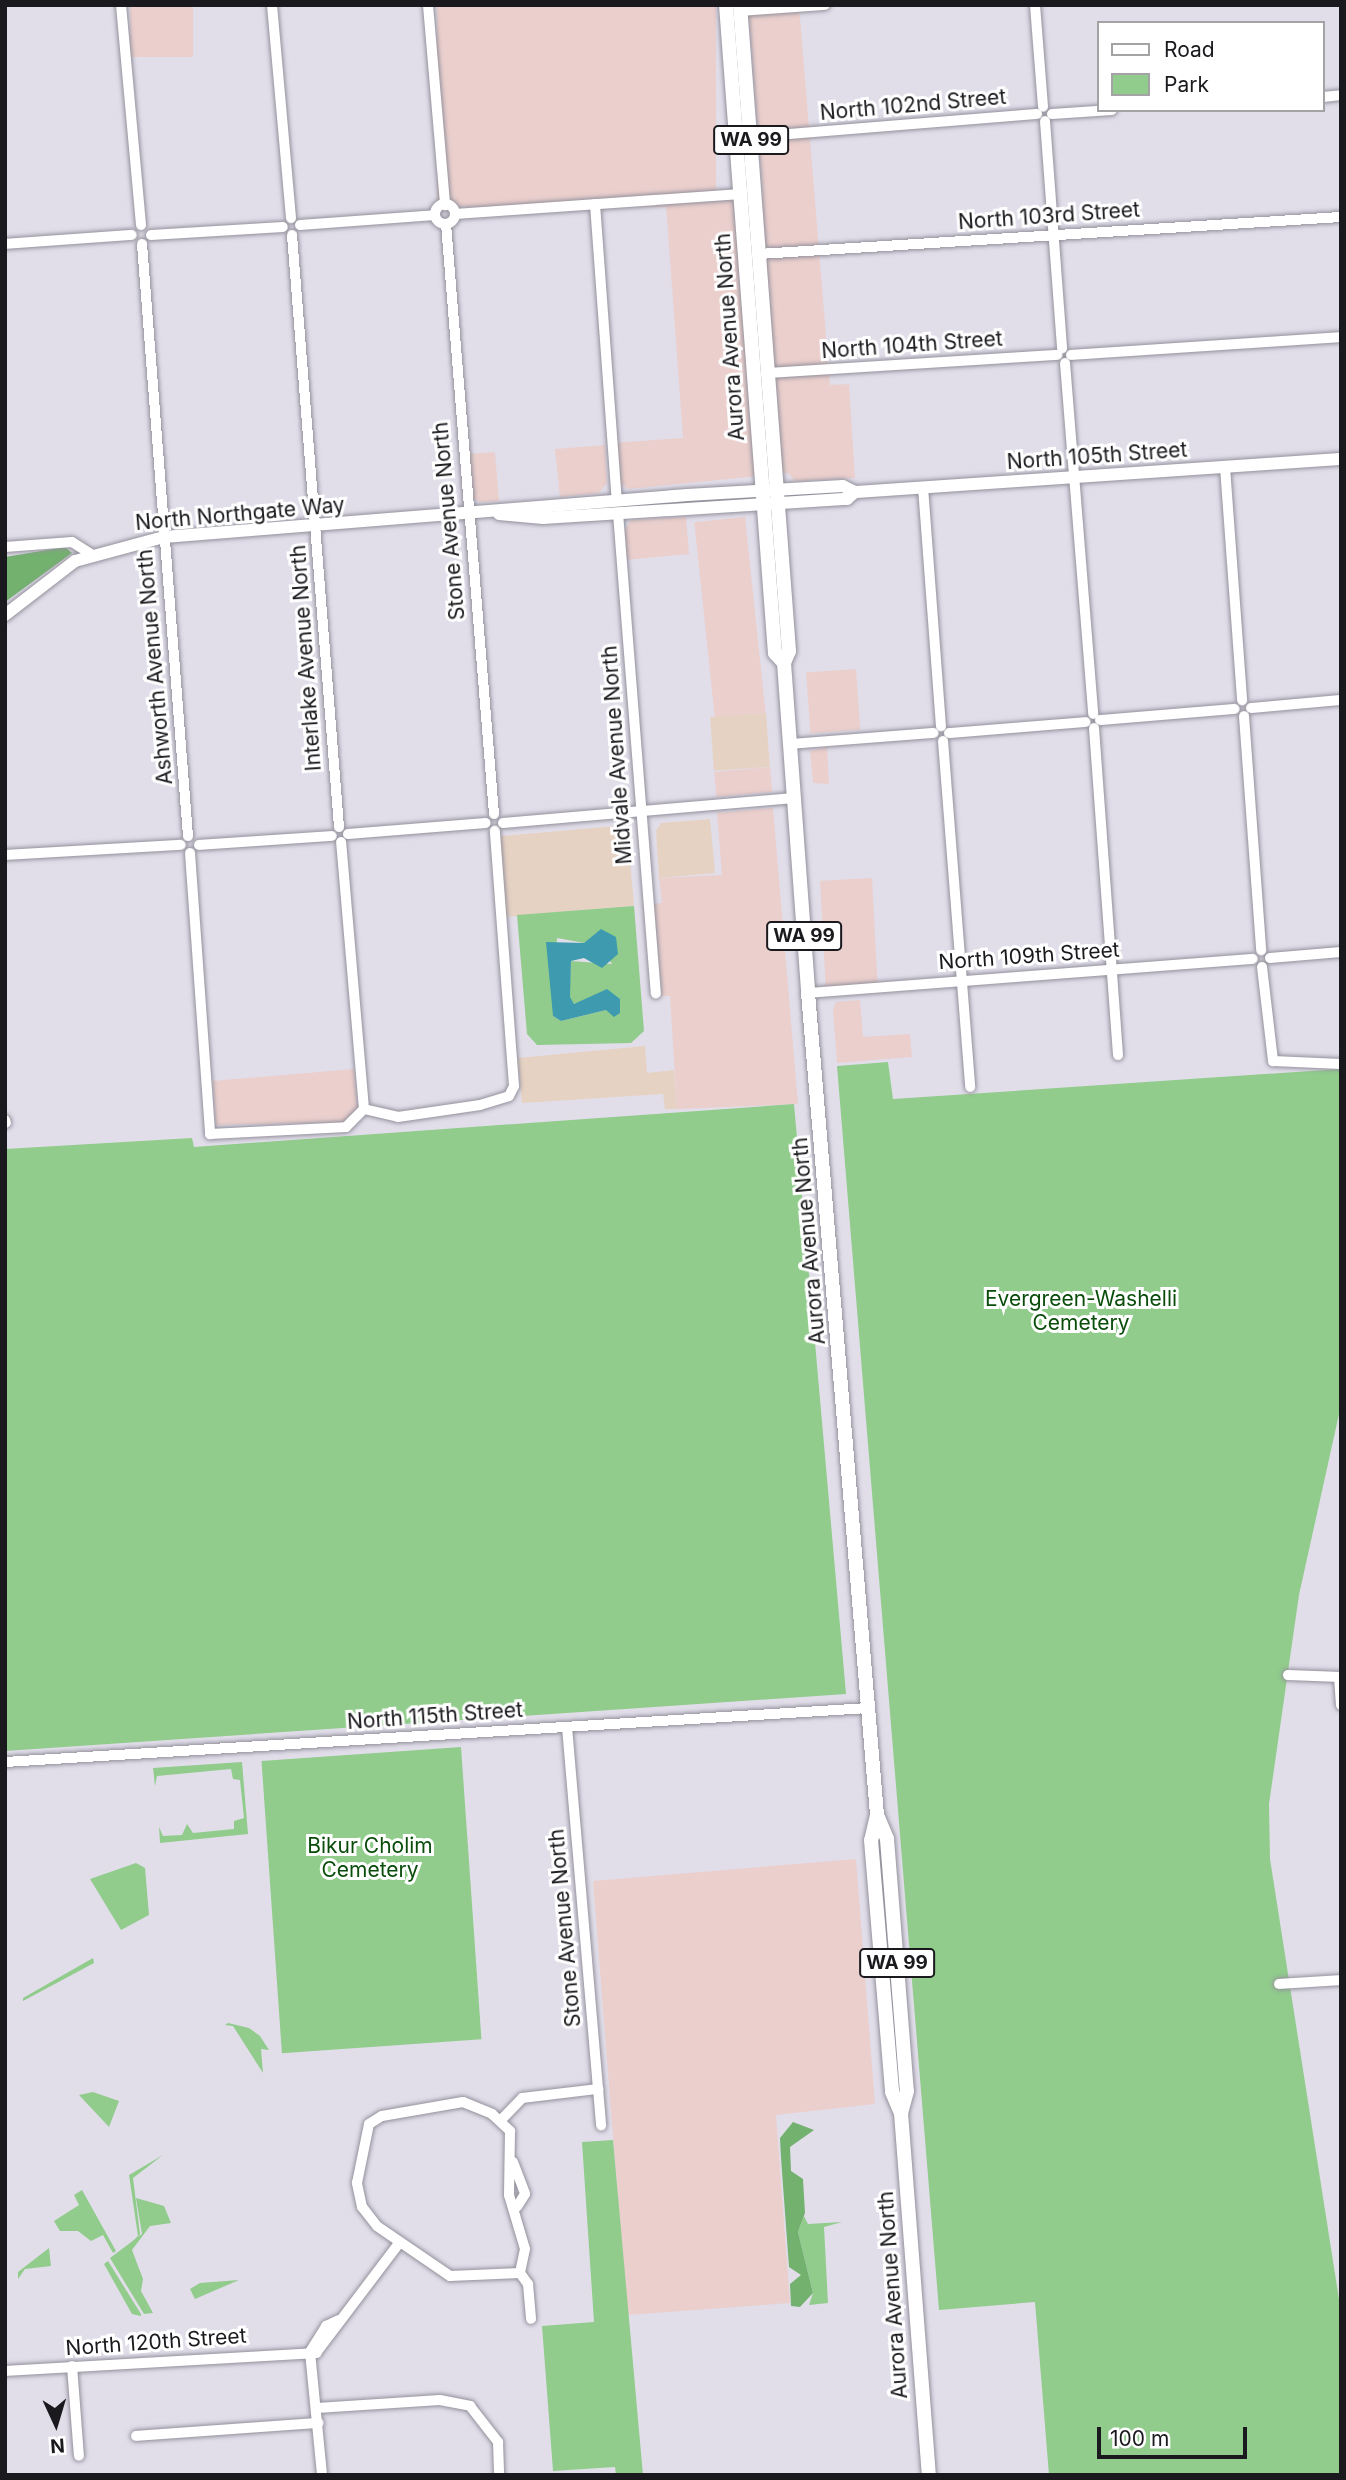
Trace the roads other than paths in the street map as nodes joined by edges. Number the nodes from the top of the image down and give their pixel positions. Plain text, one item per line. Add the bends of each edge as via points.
1 (121, 5) edge
2 (272, 5) edge
3 (428, 5) edge
4 (726, 5) edge
5 (825, 5) edge
6 (1035, 5) edge
7 (741, 8) edge
8 (1040, 110) junction
9 (1098, 112) edge
10 (1049, 118) junction
11 (751, 136) junction
12 (741, 194) junction
13 (595, 204) junction
14 (444, 205) junction
15 (455, 214) junction
16 (435, 215) junction
17 (1341, 217) edge
18 (291, 218) junction
19 (446, 224) junction
20 (141, 225) junction
21 (300, 226) junction
22 (284, 227) junction
23 (132, 235) junction
24 (151, 235) junction
25 (292, 235) junction
26 (1052, 235) junction
27 (5, 244) edge
28 (142, 244) junction
29 (759, 254) junction
30 (1341, 337) edge
31 (1064, 355) junction
32 (769, 373) junction
33 (1341, 459) edge
34 (1225, 467) junction
35 (1074, 477) junction
36 (923, 487) junction
37 (770, 497) junction
38 (617, 507) junction
39 (467, 516) junction
40 (315, 526) junction
41 (164, 537) junction
42 (5, 548) edge
43 (91, 554) junction
44 (5, 615) edge
45 (1341, 700) edge
46 (1243, 711) junction
47 (1093, 721) junction
48 (942, 733) junction
49 (790, 744) junction
50 (794, 798) junction
51 (640, 812) junction
52 (494, 814) junction
53 (486, 823) junction
54 (503, 823) junction
55 (495, 831) junction
56 (188, 836) junction
57 (340, 837) junction
58 (181, 845) junction
59 (198, 845) junction
60 (190, 853) junction
61 (5, 855) edge
62 (1261, 950) junction
63 (1341, 952) edge
64 (1270, 958) junction
65 (1253, 959) junction
66 (1262, 967) junction
67 (1110, 969) junction
68 (961, 981) junction
69 (656, 993) dead end
70 (808, 993) junction
71 (1118, 1055) dead end
72 (1341, 1064) edge
73 (970, 1087) dead end
74 (364, 1110) junction
75 (1288, 1675) dead end
76 (1340, 1677) edge
77 (1341, 1705) edge
78 (868, 1708) junction
79 (567, 1727) junction
80 (5, 1762) edge
81 (1341, 1980) edge
82 (1279, 1984) dead end
83 (598, 2089) junction
84 (501, 2120) junction
85 (601, 2126) dead end
86 (513, 2162) junction
87 (517, 2207) junction
88 (400, 2242) junction
89 (520, 2273) junction
90 (531, 2319) dead end
91 (310, 2353) junction
92 (72, 2366) junction
93 (5, 2371) edge
94 (317, 2408) junction
95 (319, 2423) junction
96 (136, 2436) dead end
97 (79, 2456) dead end
98 (322, 2475) edge
99 (499, 2475) edge
100 (929, 2475) edge

1 - 20 street
2 - 18 street
3 - 14 street
4 - 12 highway, Aurora Avenue North / WA 99
5 - 7 street
6 - 8 street
7 - 11 highway, Aurora Avenue North / WA 99
8 - 10 street
8 - 11 street, North 102nd Street
9 - 10 street
10 - 26 street
11 - 29 highway, Aurora Avenue North / WA 99
12 - 13 street
12 - 37 highway, Aurora Avenue North / WA 99
13 - 15 street
13 - 38 street, Midvale Avenue North
14 - 15 street
14 - 16 street
15 - 19 street
16 - 19 street
16 - 21 street
17 - 26 street, North 103rd Street
18 - 21 street
18 - 22 street
19 - 39 street, Stone Avenue North
20 - 23 street
20 - 24 street
21 - 25 street
22 - 24 street
22 - 25 street
23 - 27 street
23 - 28 street
24 - 28 street
25 - 40 street, Interlake Avenue North
26 - 29 street, North 103rd Street
26 - 31 street
28 - 41 street, Ashworth Avenue North
29 - 32 highway, Aurora Avenue North / WA 99
30 - 31 street, North 104th Street
31 - 32 street, North 104th Street
31 - 35 street
32 - 37 highway, Aurora Avenue North / WA 99
33 - 34 main road, North 105th Street
34 - 35 main road, North 105th Street
34 - 46 street
35 - 36 main road, North 105th Street
35 - 47 street
36 - 37 main road, North 105th Street via 855,492 843,486
36 - 48 street
37 - 38 main road, North Northgate Way
37 - 49 highway, Aurora Avenue North / WA 99 via 775,653 784,663
38 - 39 main road, North Northgate Way via 512,520 499,514
38 - 51 street, Midvale Avenue North
39 - 40 main road, North Northgate Way
39 - 52 street, Stone Avenue North
40 - 41 main road, North Northgate Way
40 - 57 street, Interlake Avenue North
41 - 43 main road, North Northgate Way
41 - 56 street, Ashworth Avenue North
42 - 43 street via 72,542
43 - 44 main road, North Northgate Way via 46,578
45 - 46 street
46 - 47 street
46 - 62 street
47 - 48 street
47 - 67 street
48 - 49 street
48 - 68 street
49 - 50 highway, Aurora Avenue North / WA 99
50 - 51 street
50 - 70 highway, Aurora Avenue North / WA 99
51 - 54 street
51 - 69 street, Midvale Avenue North
52 - 53 street
52 - 54 street
53 - 55 street
53 - 57 street
54 - 55 street
55 - 74 street via 514,1086 509,1096 480,1105 398,1117
56 - 58 street
56 - 59 street
57 - 59 street
57 - 74 street
58 - 60 street
58 - 61 street
59 - 60 street
60 - 74 street via 210,1134 346,1127
62 - 64 street
62 - 65 street
63 - 64 street
64 - 66 street
65 - 66 street
65 - 67 street, North 109th Street
66 - 72 street via 1273,1061
67 - 68 street, North 109th Street
67 - 71 street
68 - 70 street, North 109th Street
68 - 73 street
70 - 78 highway, Aurora Avenue North / WA 99
75 - 76 street
76 - 77 street
78 - 79 street, North 115th Street
78 - 100 highway, Aurora Avenue North / WA 99 via 877,1815 870,1840 892,2092 901,2113
79 - 80 street, North 115th Street
79 - 83 street, Stone Avenue North
81 - 82 street
83 - 84 street via 522,2098
83 - 85 street, Stone Avenue North
84 - 86 street via 510,2131
84 - 88 street via 463,2102 382,2116 369,2124 359,2199 368,2219
86 - 87 street via 507,2176
86 - 87 street via 524,2194
87 - 89 street via 525,2255
88 - 89 street via 458,2278
88 - 91 street via 338,2320 321,2351
89 - 90 street via 528,2284
91 - 92 street, North 120th Street
91 - 94 street
92 - 93 street, North 120th Street
92 - 97 street
94 - 95 street
94 - 99 street via 455,2401 488,2423 502,2457
95 - 96 street
95 - 98 street

